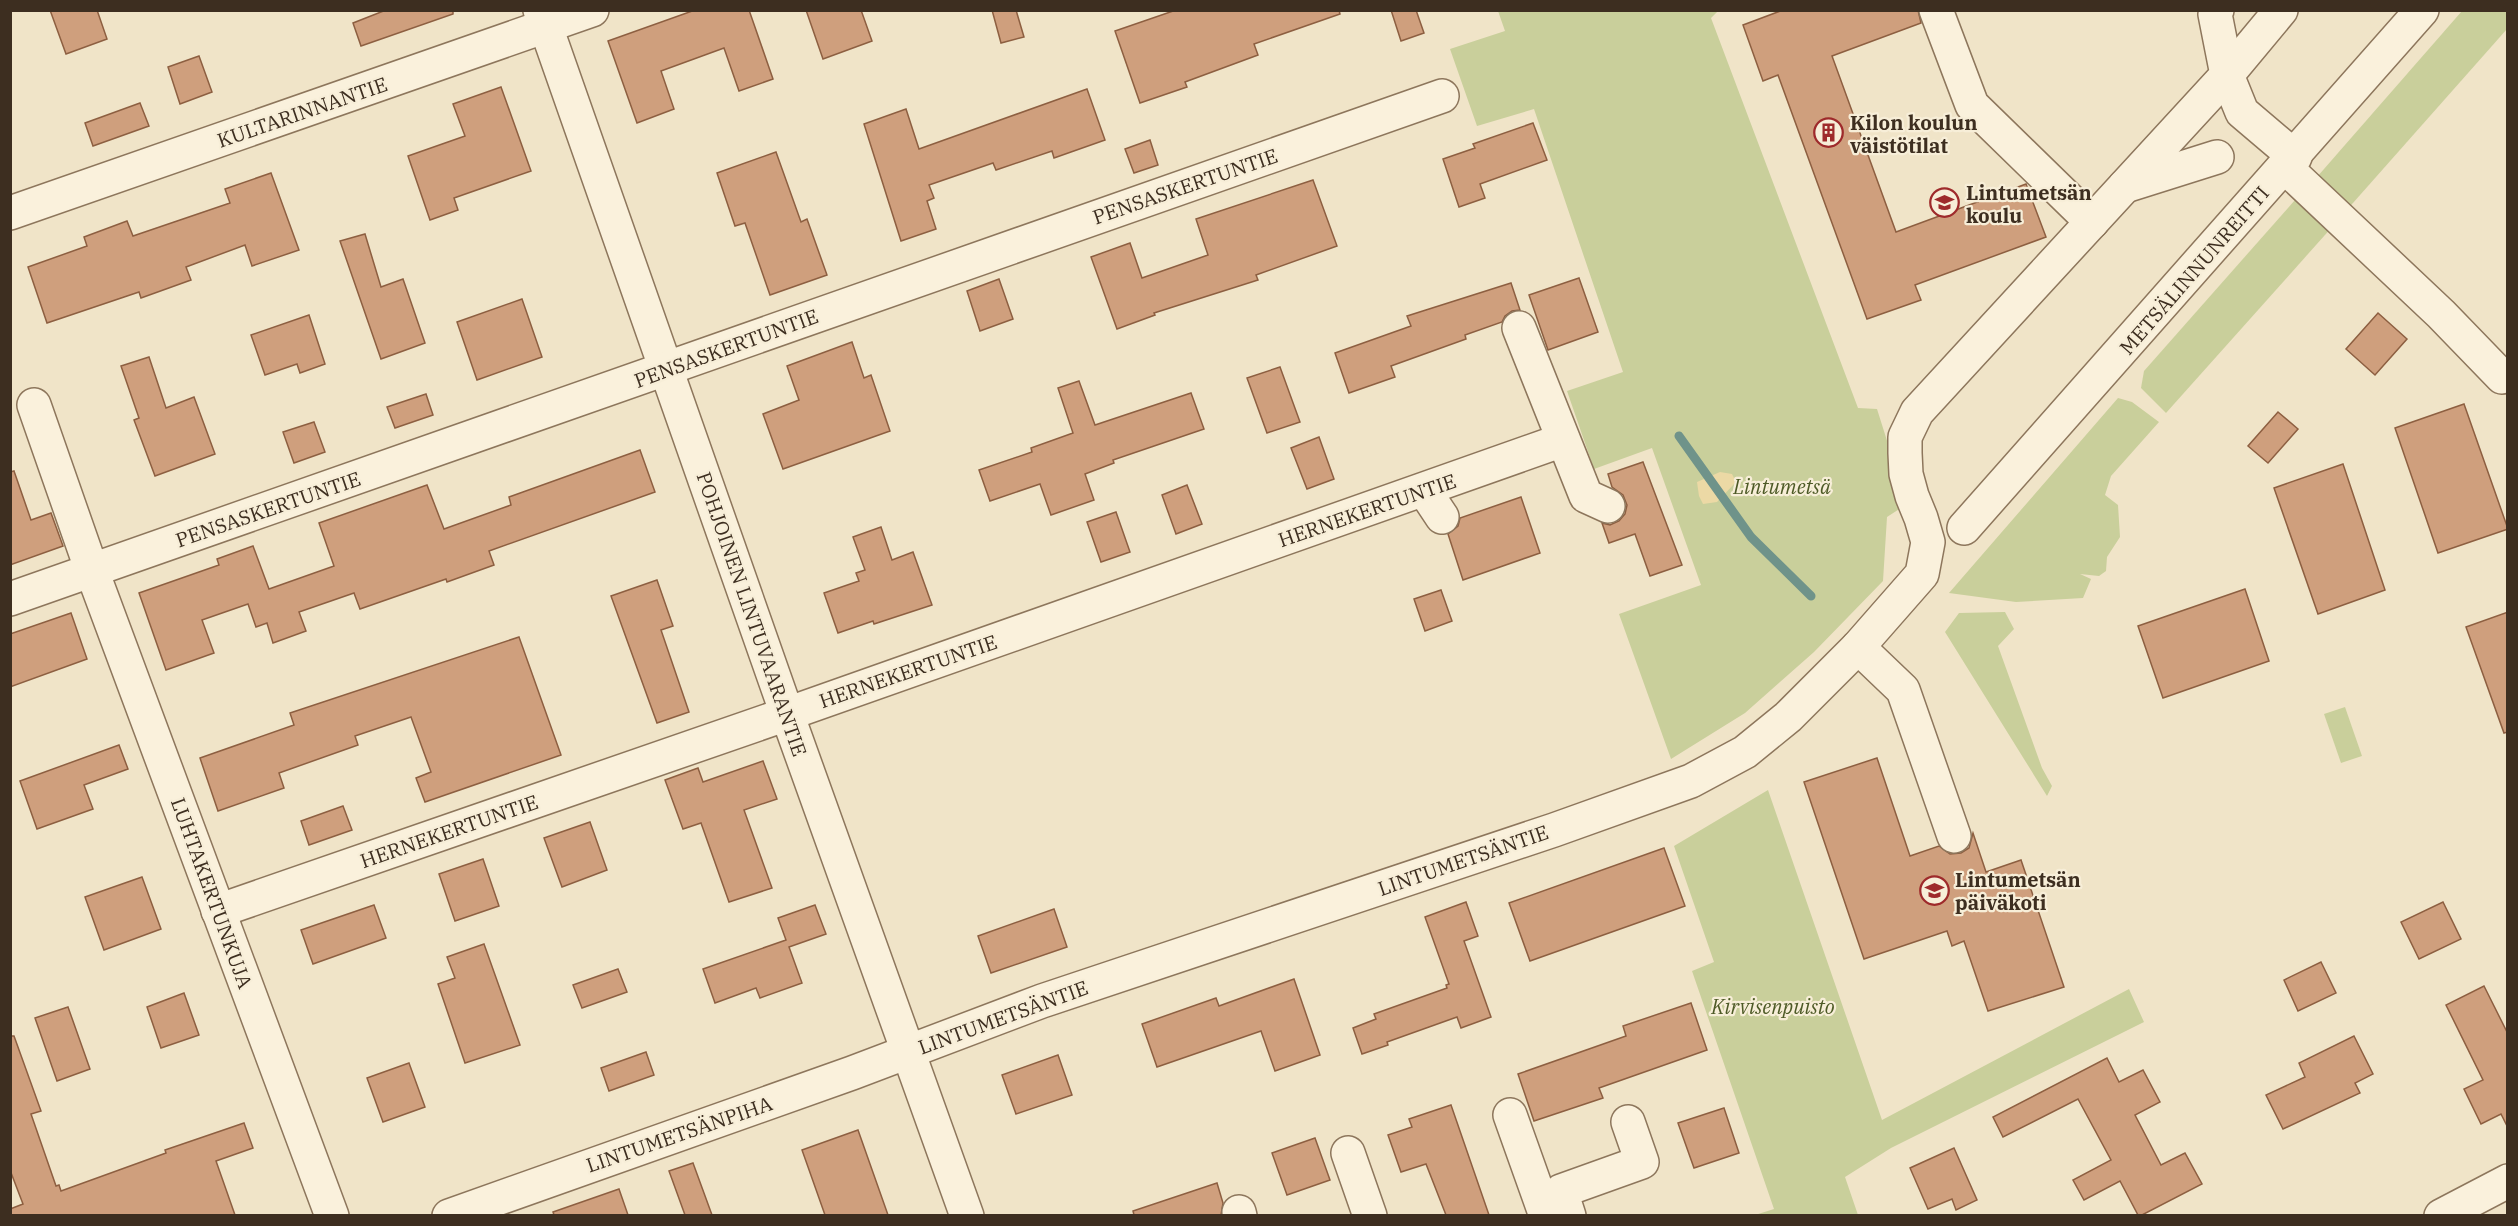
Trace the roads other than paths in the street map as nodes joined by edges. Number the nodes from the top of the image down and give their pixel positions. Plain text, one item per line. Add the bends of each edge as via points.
1 (592, 10) edge
2 (1936, 10) edge
3 (2217, 10) edge
4 (2281, 10) edge
5 (2422, 10) edge
6 (543, 19) edge
7 (2227, 75) junction
8 (1442, 96) dead end
9 (2217, 157) dead end
10 (2290, 162) junction
11 (2123, 187) junction
12 (10, 213) edge
13 (2092, 222) junction
14 (1519, 328) dead end
15 (667, 370) junction
16 (2502, 376) dead end
17 (34, 405) dead end
18 (1563, 440) junction
19 (1424, 490) junction
20 (1608, 506) dead end
21 (1442, 517) dead end
22 (1964, 528) dead end
23 (92, 571) junction
24 (10, 599) edge
25 (1858, 647) junction
26 (787, 714) junction
27 (1954, 836) dead end
28 (218, 911) junction
29 (909, 1051) junction
30 (1510, 1115) dead end
31 (1628, 1122) dead end
32 (1348, 1153) dead end
33 (2505, 1189) edge
34 (332, 1215) edge
35 (449, 1215) edge
36 (967, 1215) edge
37 (1370, 1215) edge
38 (1546, 1215) edge
39 (1569, 1215) edge
40 (2441, 1215) edge

1 - 6 street, KULTARINNANTIE
2 - 13 street via 1972,105
3 - 7 street
4 - 7 street
5 - 10 street, METSÄLINNUNREITTI
6 - 12 street, KULTARINNANTIE
6 - 15 street, POHJOINEN LINTUVAARANTIE
7 - 10 street via 2242,111
7 - 11 street
8 - 15 street, PENSASKERTUNTIE
9 - 11 street
10 - 16 street
10 - 22 street, METSÄLINNUNREITTI
11 - 13 street
13 - 25 street, LINTUMETSÄNTIE via 1917,412 1905,437 1906,474 1928,542 1922,574
14 - 18 street
15 - 23 street, PENSASKERTUNTIE
15 - 26 street, POHJOINEN LINTUVAARANTIE
17 - 23 street, LUHTAKERTUNKUJA
18 - 19 street, HERNEKERTUNTIE
18 - 20 street via 1586,496
19 - 21 street
19 - 26 street, HERNEKERTUNTIE
23 - 24 street, PENSASKERTUNTIE
23 - 28 street, LUHTAKERTUNKUJA
25 - 27 street via 1903,690
25 - 29 street, LINTUMETSÄNTIE via 1754,745 1691,781 1042,1001
26 - 28 street, HERNEKERTUNTIE
26 - 29 street, POHJOINEN LINTUVAARANTIE
28 - 34 street, LUHTAKERTUNKUJA
29 - 35 street, LINTUMETSÄNPIHA
29 - 36 street, POHJOINEN LINTUVAARANTIE
30 - 38 street
31 - 39 street via 1642,1162 1561,1191
32 - 37 street
33 - 40 street

